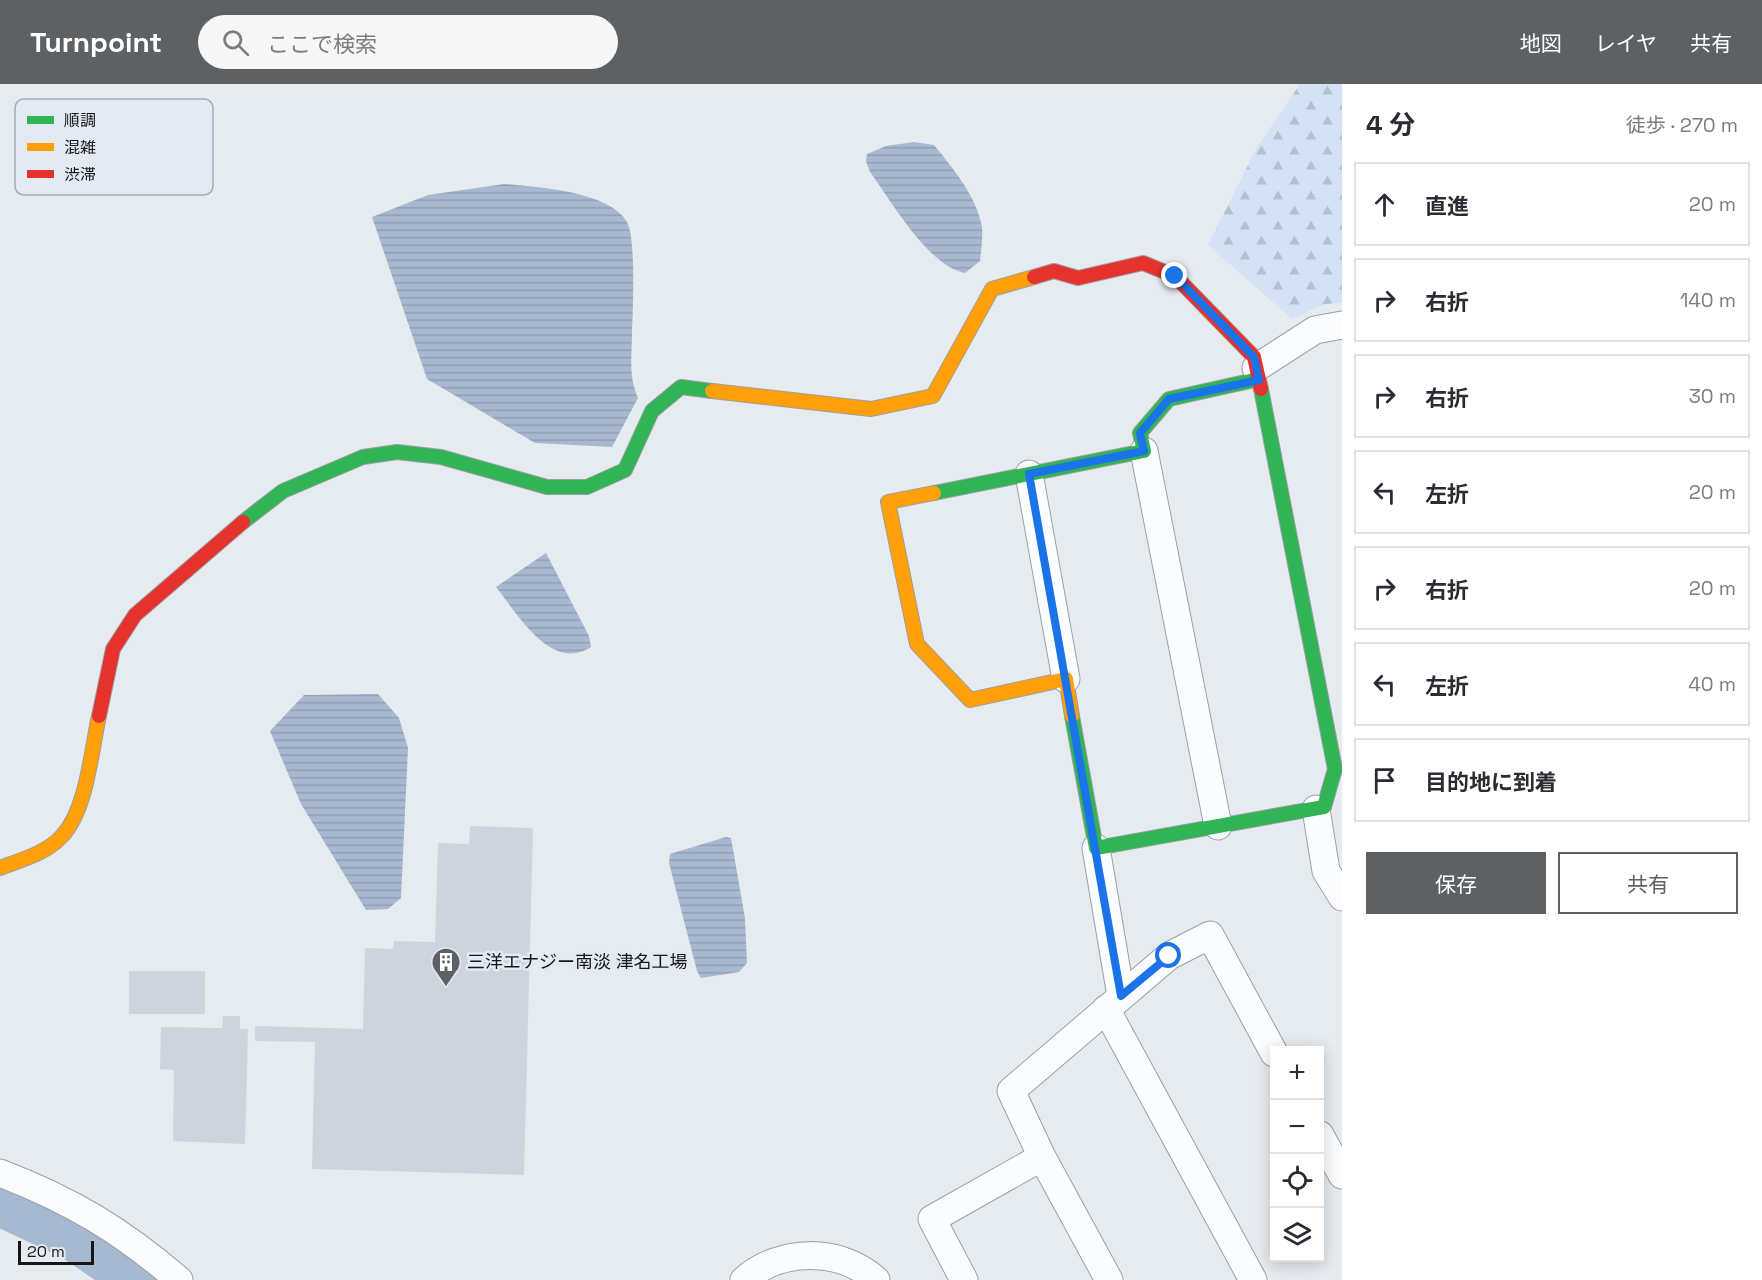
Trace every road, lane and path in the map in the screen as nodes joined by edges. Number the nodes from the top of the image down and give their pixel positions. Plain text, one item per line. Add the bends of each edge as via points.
1 (1342, 325) edge
2 (1257, 374) junction
3 (1144, 451) junction
4 (1029, 474) junction
5 (1066, 679) junction
6 (1316, 809) junction
7 (1218, 826) junction
8 (1096, 848) junction
9 (0, 868) edge
10 (1342, 897) edge
11 (1113, 1003) junction
12 (1271, 1046) edge
13 (1324, 1141) edge
14 (1042, 1157) junction
15 (0, 1173) edge
16 (1342, 1175) edge
17 (179, 1280) edge
18 (744, 1280) edge
19 (876, 1280) edge
20 (964, 1280) edge
21 (1109, 1280) edge
22 (1253, 1280) edge

1 - 2 street via 1315,330
2 - 3 street via 1169,399 1140,433
2 - 6 street via 1335,769 1324,807
2 - 9 street via 1254,357 1175,276 1143,263 1078,278 1054,271 992,289 933,396 871,409 681,387 652,411 625,470 587,487 547,487 441,457 397,452 363,458 283,490 214,544 135,615 113,649 78,812 62,837 39,853
3 - 4 street
3 - 7 street
4 - 5 street
4 - 5 street via 888,502 917,644 970,700
5 - 8 street
6 - 7 street
6 - 10 street via 1326,871
7 - 8 street
8 - 11 street
11 - 12 street via 1169,956 1210,935
11 - 14 street via 1011,1091
11 - 22 street
13 - 16 street
14 - 20 street via 932,1219
14 - 21 street
15 - 17 street via 83,1210 126,1236
18 - 19 street via 780,1259 805,1254 846,1262

